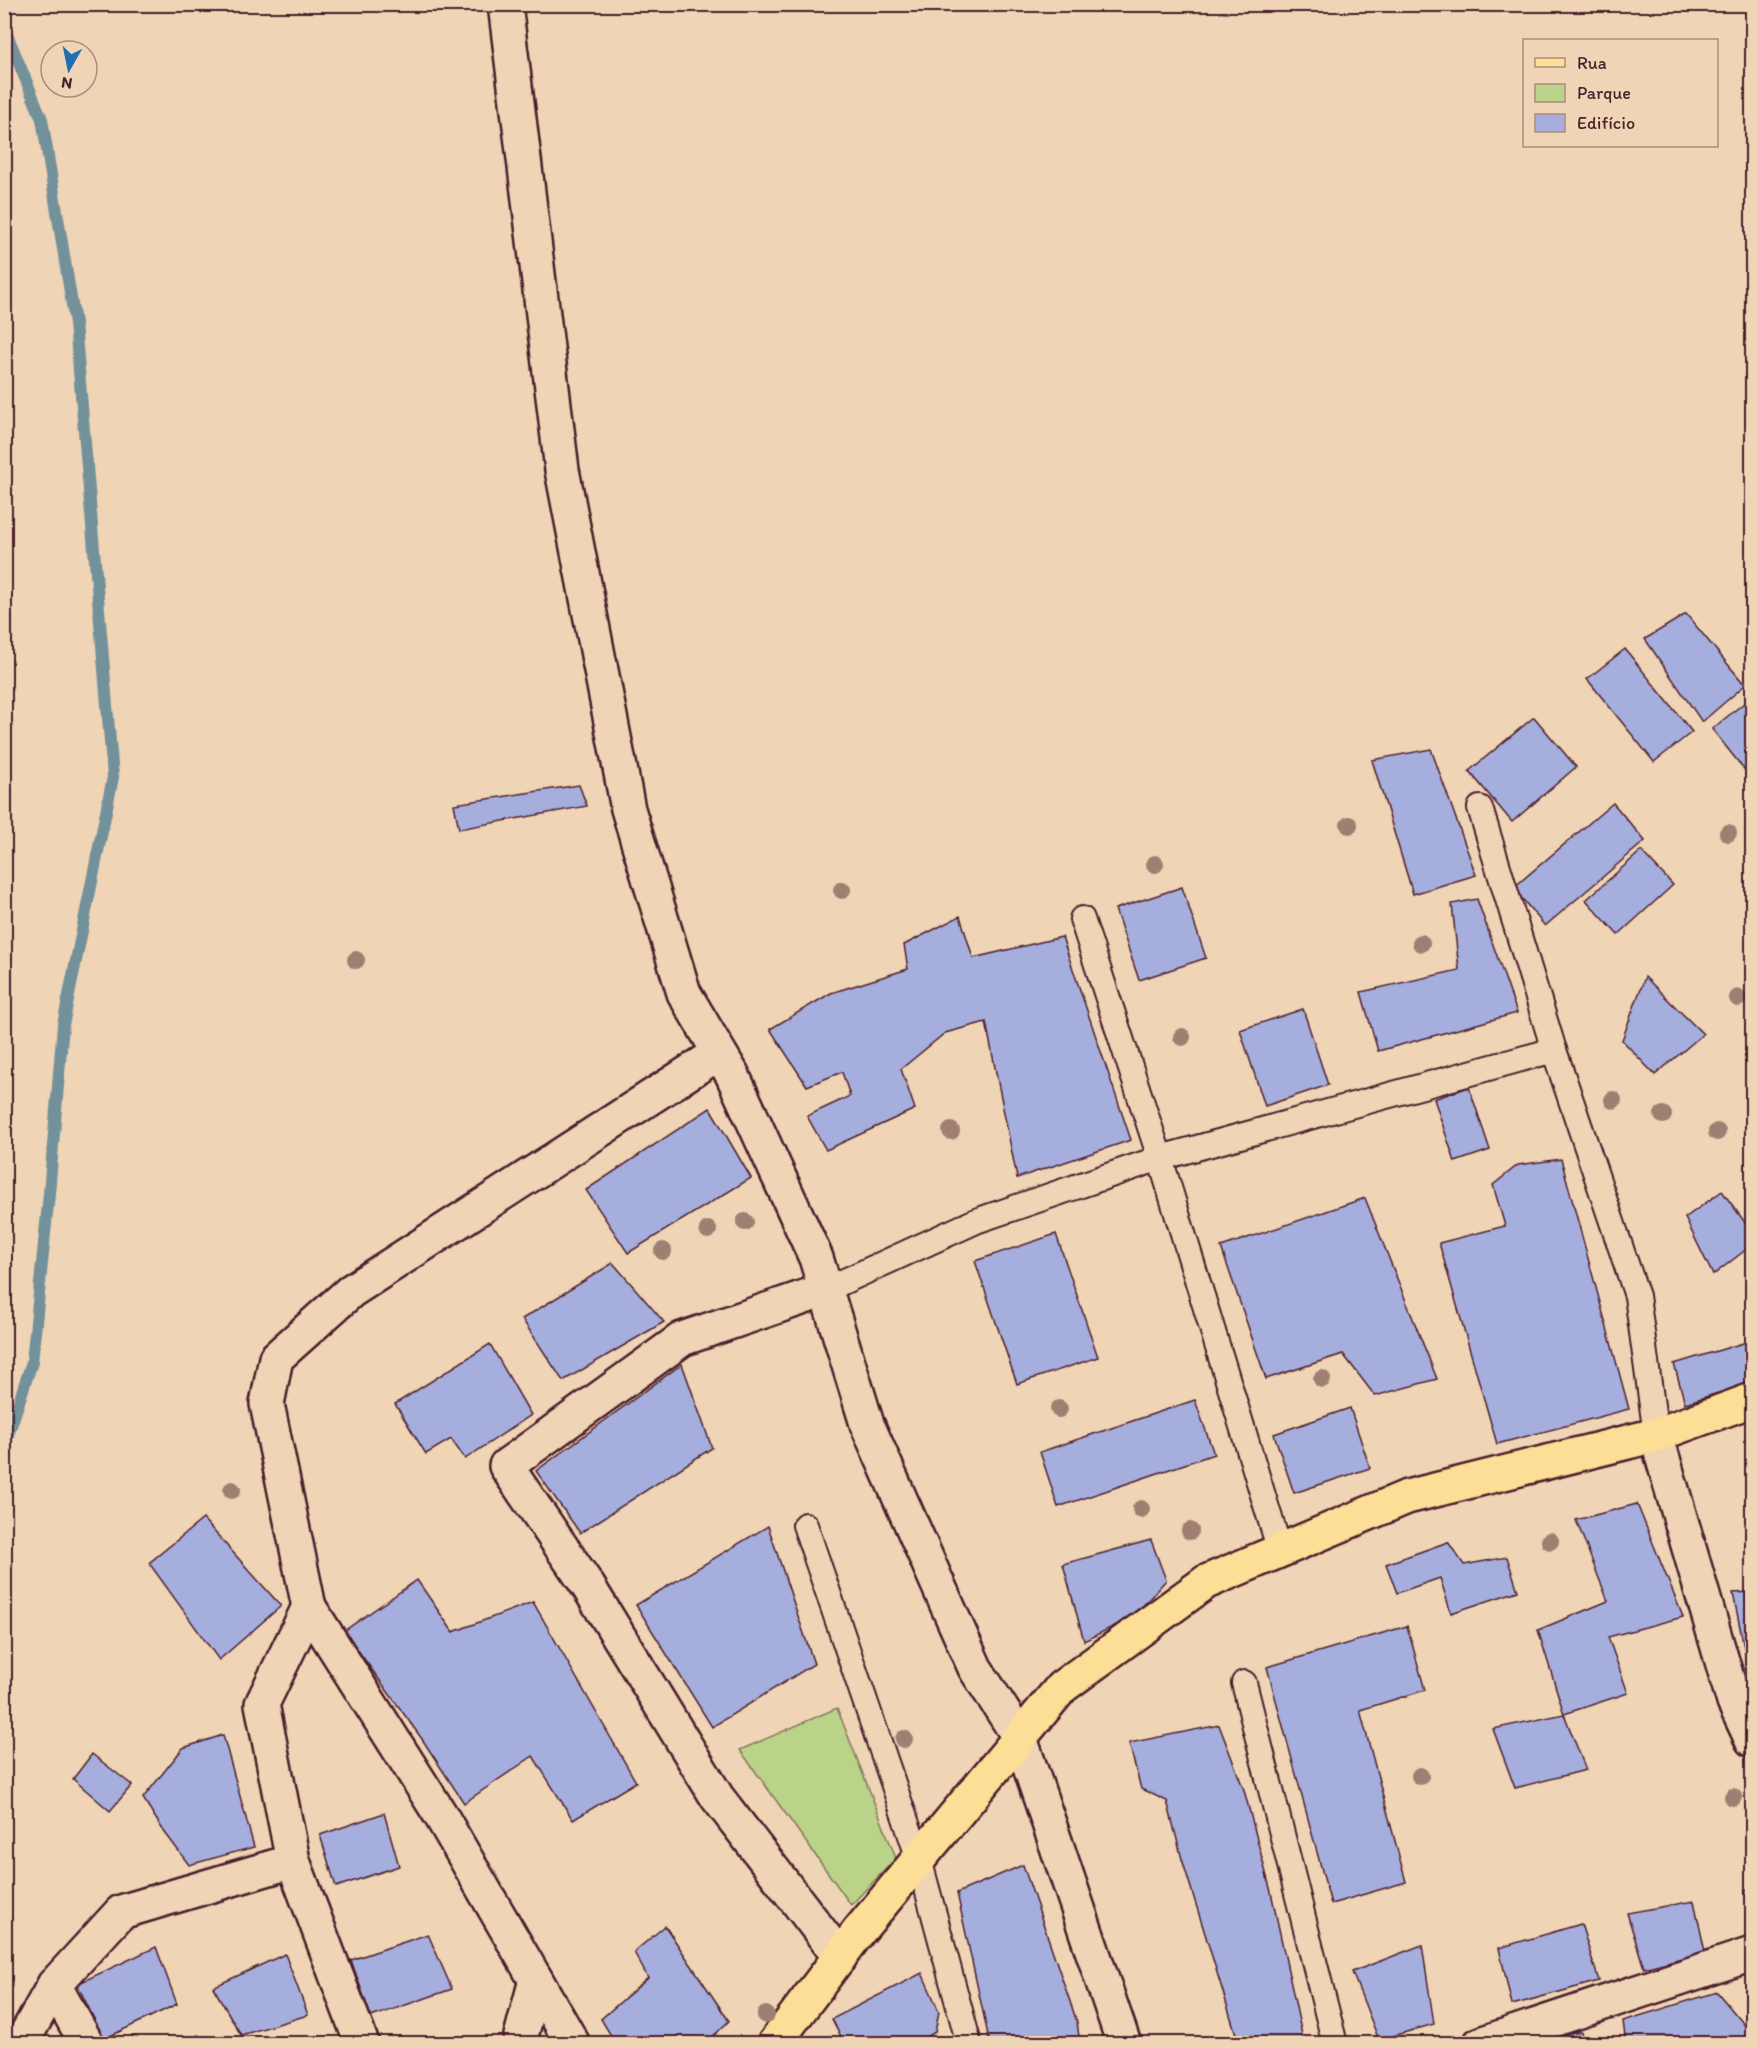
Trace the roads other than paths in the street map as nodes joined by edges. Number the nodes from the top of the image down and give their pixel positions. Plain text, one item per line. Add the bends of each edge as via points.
1 (505, 4) edge
2 (1480, 808) dead end
3 (1082, 919) dead end
4 (1554, 1050) junction
5 (719, 1053) junction
6 (1160, 1158) junction
7 (825, 1290) junction
8 (1752, 1400) edge
9 (1656, 1435) junction
10 (805, 1525) dead end
11 (1280, 1551) junction
12 (309, 1607) junction
13 (1244, 1683) dead end
14 (1020, 1738) junction
15 (1752, 1740) edge
16 (919, 1859) junction
17 (293, 1861) junction
18 (1752, 1954) edge
19 (840, 1957) junction
20 (536, 1980) junction
21 (54, 1985) junction
22 (785, 2038) edge
23 (1488, 2042) edge
24 (21, 2043) edge
25 (87, 2043) edge
26 (362, 2043) edge
27 (523, 2043) edge
28 (573, 2043) edge
29 (969, 2043) edge
30 (1124, 2043) edge
31 (1335, 2043) edge

1 - 5 street via 562,470 628,809 684,993
2 - 4 lane
3 - 6 lane
4 - 6 lane
4 - 9 lane via 1637,1296
5 - 7 street via 816,1258
5 - 12 street via 351,1291 276,1358 267,1404
6 - 7 lane via 976,1221
6 - 11 lane
7 - 14 street via 867,1424 975,1668
7 - 19 street via 682,1339 506,1466 588,1586 717,1797
8 - 9 main road
9 - 11 main road via 1407,1497
9 - 15 street via 1734,1702
10 - 16 lane
11 - 14 main road via 1206,1582 1062,1687
12 - 17 street via 262,1704
12 - 20 street via 440,1814
13 - 31 lane
14 - 16 main road
14 - 30 street
16 - 19 main road
16 - 29 lane
17 - 21 street via 121,1912
17 - 26 street
18 - 23 street
19 - 22 main road
20 - 27 street via 521,2036
20 - 28 street
21 - 24 street
21 - 25 street

